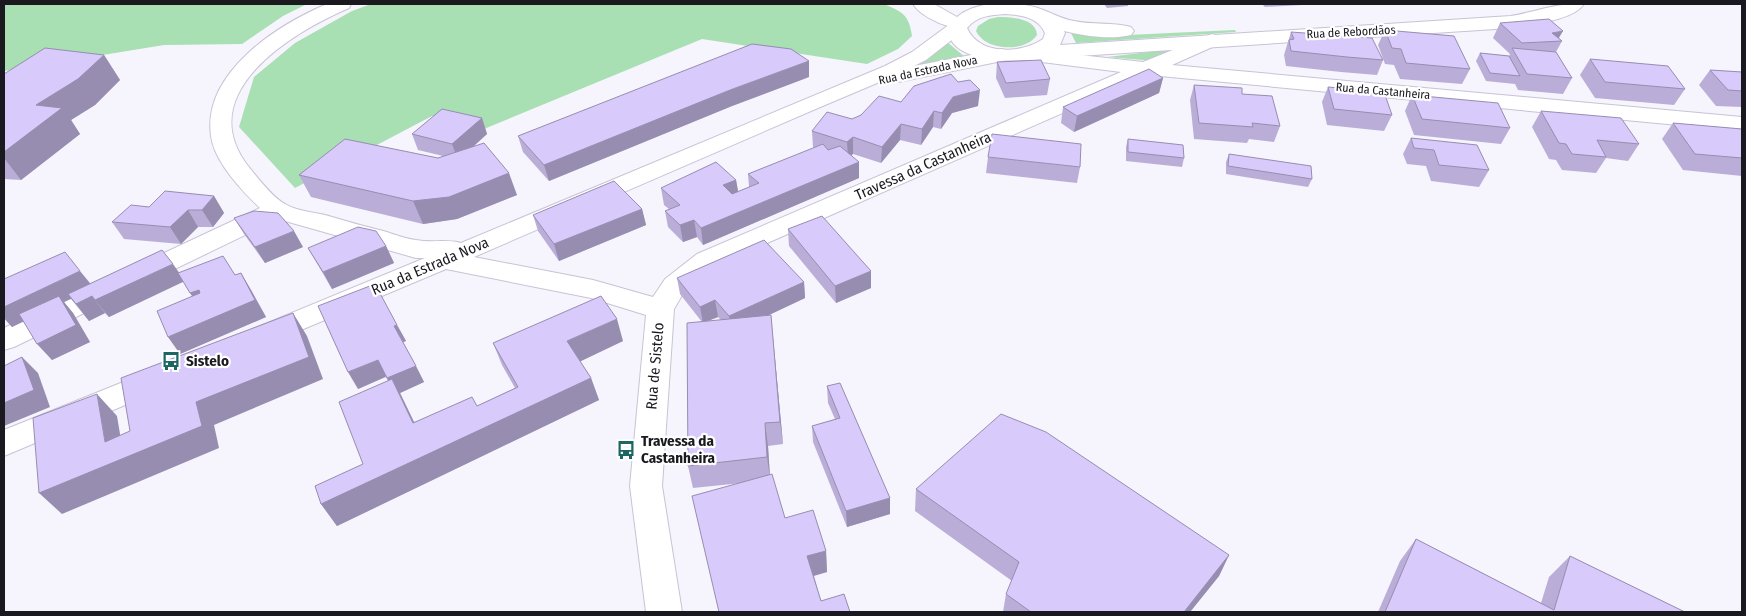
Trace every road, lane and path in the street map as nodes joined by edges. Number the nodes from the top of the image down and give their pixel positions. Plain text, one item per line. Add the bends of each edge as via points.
1 (342, 4) edge
2 (922, 4) edge
3 (972, 4) edge
4 (1533, 4) edge
5 (1575, 4) edge
6 (996, 8) junction
7 (1045, 19) junction
8 (959, 26) junction
9 (1219, 40) junction
10 (1030, 54) junction
11 (1002, 55) junction
12 (1149, 69) junction
13 (1228, 76) junction
14 (855, 86) junction
15 (1742, 124) edge
16 (276, 210) junction
17 (468, 250) junction
18 (444, 260) junction
19 (660, 309) junction
20 (4, 340) edge
21 (245, 343) edge
22 (181, 370) edge
23 (4, 443) edge
24 (664, 612) edge

1 - 16 street via 287,32 266,47 242,72 224,101 222,136 229,154 258,194
2 - 8 street
3 - 6 street
4 - 7 street, Rua de Rebordãos via 1482,12 1119,31 1062,26
5 - 9 street, Rua de Rebordãos via 1544,16 1511,22
6 - 7 street, Rua de Rebordãos via 1023,10
6 - 8 street, Rua da Estrada Nova via 973,13
7 - 10 street via 1053,28 1054,37 1048,46
8 - 11 street via 958,34 974,48
8 - 14 street, Rua da Estrada Nova via 906,63
9 - 10 street, Rua de Rebordãos
9 - 12 street, Travessa da Castanheira
9 - 13 street via 1208,54
10 - 11 street
10 - 12 street, Rua da Castanheira
11 - 14 street, Rua da Estrada Nova
12 - 13 street, Rua da Castanheira
12 - 19 street, Travessa da Castanheira via 706,260 674,286
13 - 15 street, Rua da Castanheira
14 - 17 street, Rua da Estrada Nova via 810,102
16 - 17 street via 416,249
16 - 20 street
17 - 18 street, Rua da Estrada Nova
18 - 19 street, Rua de Sistelo via 593,289
18 - 21 street, Rua da Estrada Nova
19 - 24 street, Rua de Sistelo via 646,486
22 - 23 street

